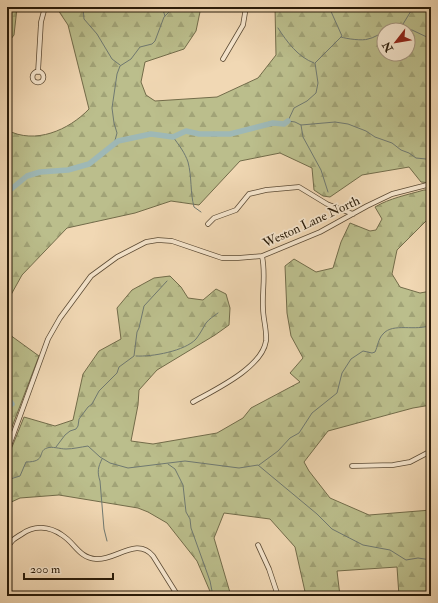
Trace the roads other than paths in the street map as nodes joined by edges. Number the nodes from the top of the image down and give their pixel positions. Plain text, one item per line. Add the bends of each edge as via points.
1 (45, 7) edge
2 (246, 7) edge
3 (223, 59) dead end
4 (38, 72) dead end
5 (431, 185) edge
6 (353, 214) junction
7 (208, 224) dead end
8 (262, 256) junction
9 (193, 402) dead end
10 (7, 449) edge
11 (431, 451) edge
12 (352, 466) dead end
13 (258, 545) dead end
14 (7, 549) edge
15 (178, 596) edge
16 (278, 596) edge

1 - 4 street via 41,22
2 - 3 street via 243,25
5 - 6 street, Weston Lane North via 392,194
6 - 7 street via 327,204 299,187 249,194 236,210 214,218
6 - 8 street, Weston Lane North via 320,232
8 - 9 street via 265,275 263,305 266,342 261,353 251,366
8 - 10 street, Weston Lane North via 222,258 172,241 158,240 146,242 117,257 91,276 60,318 49,338
11 - 12 street via 410,462
13 - 16 street
14 - 15 street via 13,540 25,531 38,527 49,528 63,535 83,555 96,559 108,558 133,548 144,549 150,551

